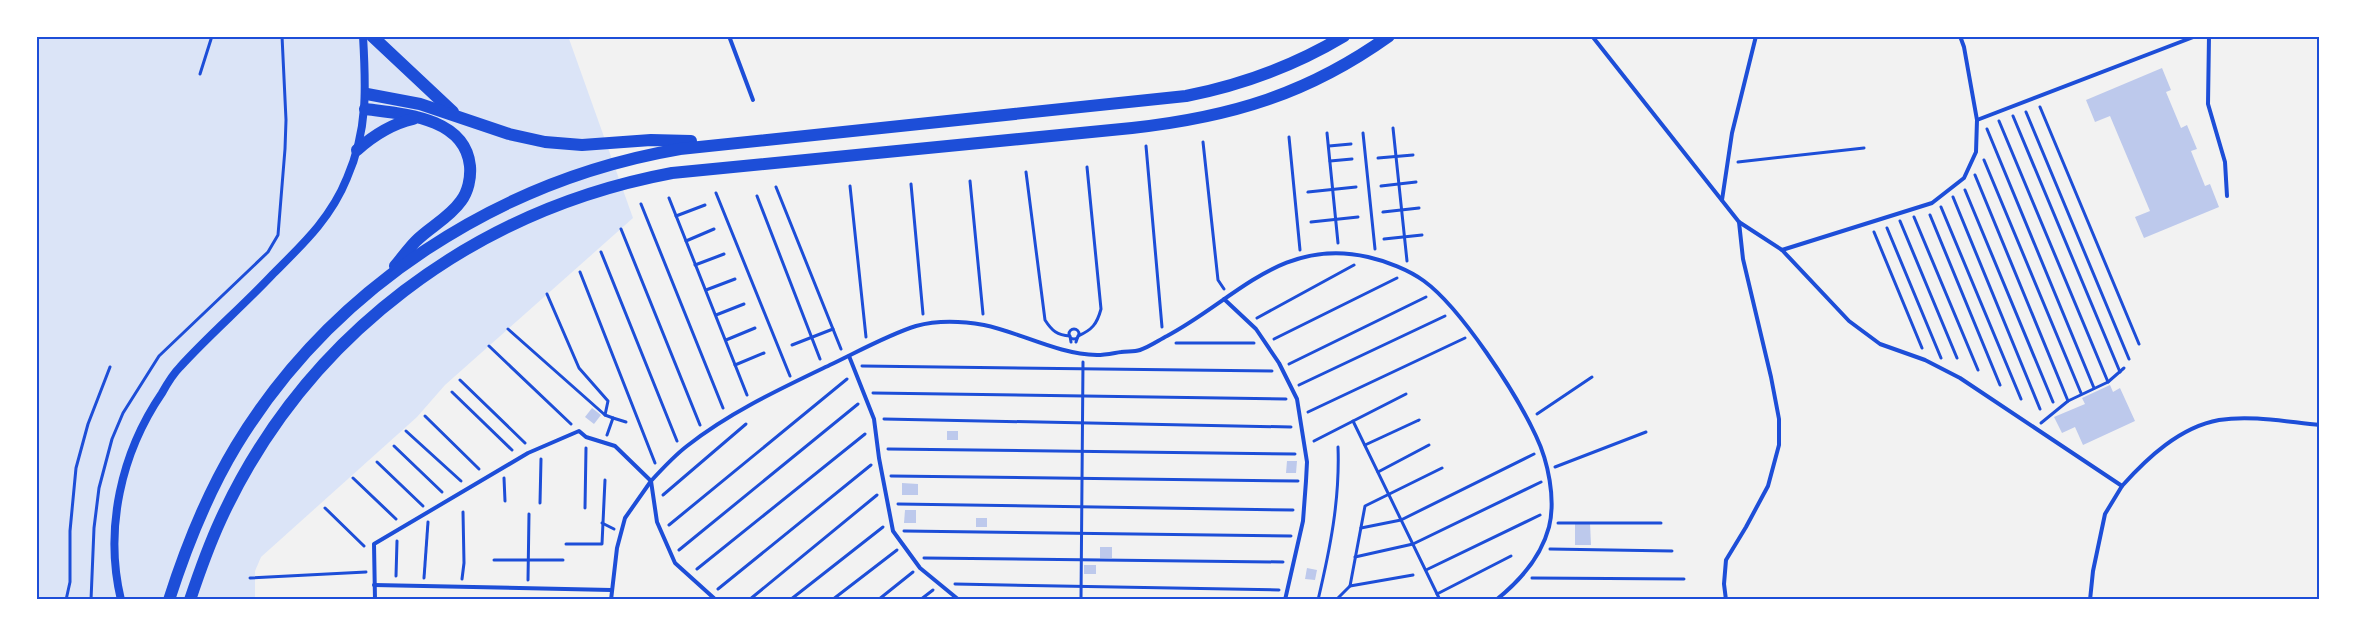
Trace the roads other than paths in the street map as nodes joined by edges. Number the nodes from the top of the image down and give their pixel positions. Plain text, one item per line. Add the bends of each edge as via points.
1 (363, 36) edge
2 (372, 36) edge
3 (729, 36) edge
4 (1344, 36) edge
5 (1389, 36) edge
6 (1592, 36) edge
7 (1756, 36) edge
8 (1960, 36) edge
9 (2196, 36) edge
10 (2209, 36) edge
11 (366, 94) junction
12 (753, 100) dead end
13 (365, 109) junction
14 (456, 115) junction
15 (418, 118) junction
16 (1977, 120) junction
17 (740, 142) junction
18 (357, 150) junction
19 (2227, 196) dead end
20 (1722, 200) junction
21 (1739, 222) junction
22 (1782, 250) junction
23 (379, 284) junction
24 (1226, 297) junction
25 (847, 357) junction
26 (2320, 425) edge
27 (651, 481) junction
28 (2122, 486) junction
29 (374, 585) junction
30 (611, 590) junction
31 (121, 600) edge
32 (169, 600) edge
33 (190, 600) edge
34 (375, 600) edge
35 (611, 600) edge
36 (716, 600) edge
37 (959, 600) edge
38 (1285, 600) edge
39 (1496, 600) edge
40 (1726, 600) edge
41 (2090, 600) edge

1 - 11 street
2 - 14 highway
3 - 12 lane
4 - 17 highway via 1312,55 1261,76 1185,96
5 - 33 highway via 1348,63 1284,94 1205,118 672,173 612,186 526,217 470,246 394,298 304,386 269,433 236,490
6 - 20 lane
7 - 20 lane via 1726,163
8 - 16 lane
9 - 16 lane
10 - 19 lane via 2208,104 2225,162
11 - 13 street
11 - 14 highway
13 - 15 highway
13 - 18 street
14 - 17 highway via 509,134 561,144
15 - 18 highway via 388,128
15 - 23 highway via 447,128 458,139 470,162 468,186 456,208 416,241
16 - 22 lane via 1976,152 1964,178 1937,198
17 - 23 highway via 620,160 533,192 452,233
18 - 31 street via 347,180 321,226 178,368 153,406 132,448 121,484 115,522 116,576
20 - 21 lane
21 - 22 lane
21 - 40 lane via 1743,259 1779,419 1779,445 1768,486 1726,560
22 - 28 lane via 1849,321 1880,344 1947,372
23 - 32 highway via 312,346 248,427 204,506
24 - 25 lane via 1185,326 1140,350 1083,353 1057,349 984,325 947,321 916,326
24 - 38 lane via 1266,343 1297,399 1306,481 1300,536
24 - 39 lane via 1257,276 1300,258 1340,254 1368,257 1409,272 1426,282 1455,311 1514,397 1537,437 1547,471 1550,522 1540,549 1514,586
25 - 27 lane via 727,418 681,452
25 - 37 lane via 876,425 894,531 919,567
26 - 28 lane via 2218,420 2170,442
27 - 29 lane via 615,446 579,431 520,458 374,544
27 - 30 lane via 626,518
27 - 36 lane via 657,522 675,563
28 - 41 lane via 2105,514
29 - 30 lane
29 - 34 lane
30 - 35 lane

